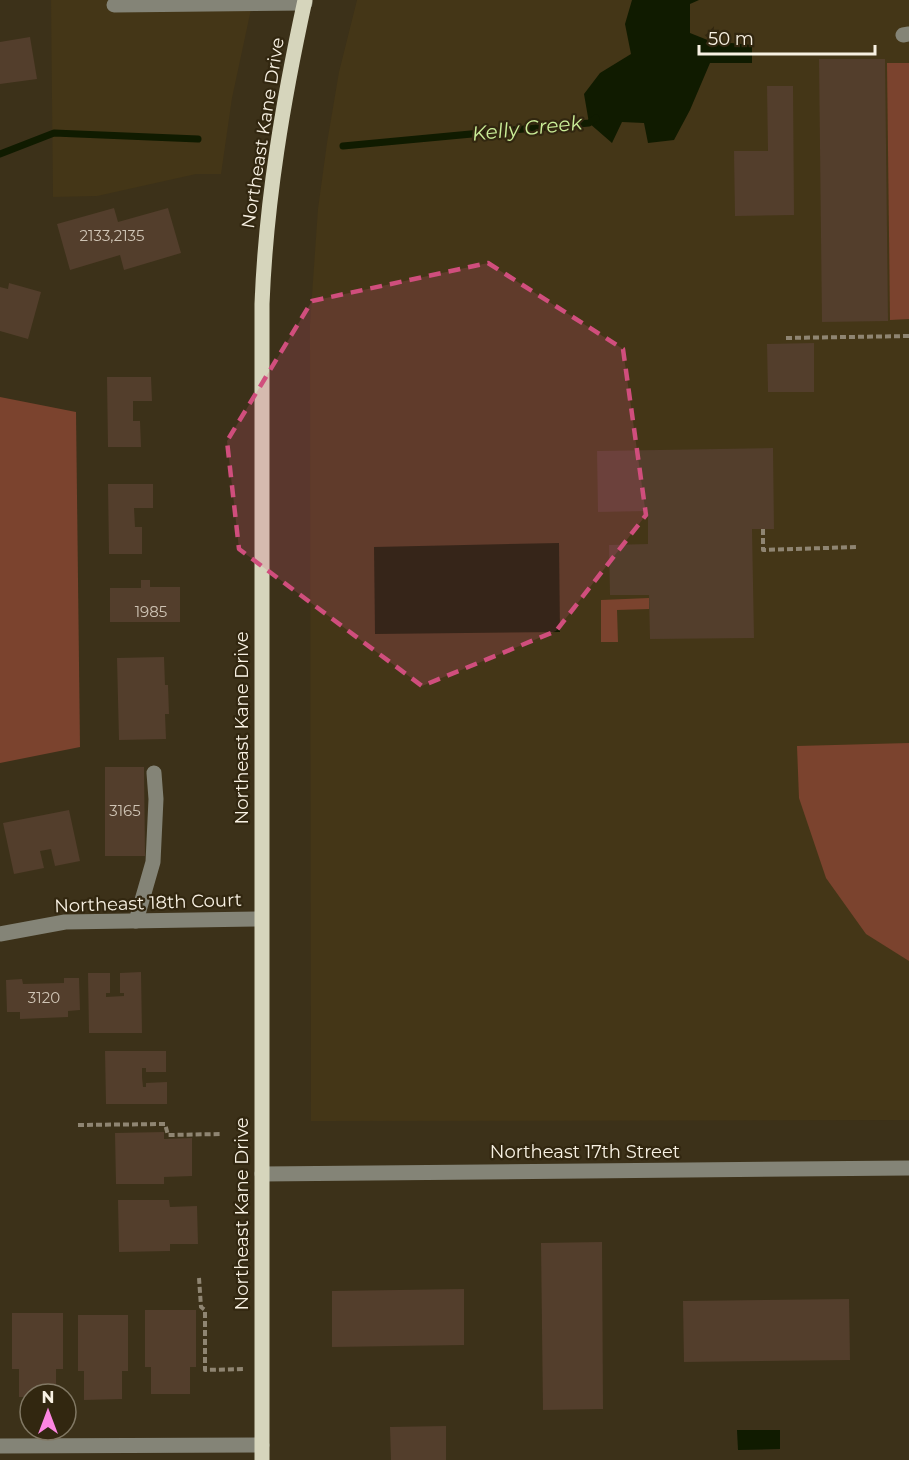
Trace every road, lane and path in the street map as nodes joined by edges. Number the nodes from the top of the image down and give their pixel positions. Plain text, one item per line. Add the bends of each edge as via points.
1 (305, 2) edge
2 (114, 5) dead end
3 (909, 336) edge
4 (786, 338) dead end
5 (763, 529) dead end
6 (857, 547) dead end
7 (154, 773) dead end
8 (261, 919) junction
9 (136, 921) junction
10 (0, 934) edge
11 (78, 1125) dead end
12 (221, 1134) dead end
13 (909, 1168) edge
14 (262, 1174) junction
15 (199, 1278) dead end
16 (262, 1369) junction
17 (0, 1446) edge
18 (262, 1452) edge

1 - 2 street
1 - 8 main road, Northeast Kane Drive via 274,160 263,283
3 - 4 path
5 - 6 path via 763,550
7 - 9 street via 153,862
8 - 9 street, Northeast 18th Court
8 - 14 main road, Northeast Kane Drive
9 - 10 street, Northeast 18th Court via 65,922
11 - 12 path via 165,1124 168,1135
13 - 14 street, Northeast 17th Street
14 - 16 main road, Northeast Kane Drive
15 - 16 path via 201,1307 205,1310 205,1370
16 - 18 main road, Northeast Kane Drive
17 - 18 street

